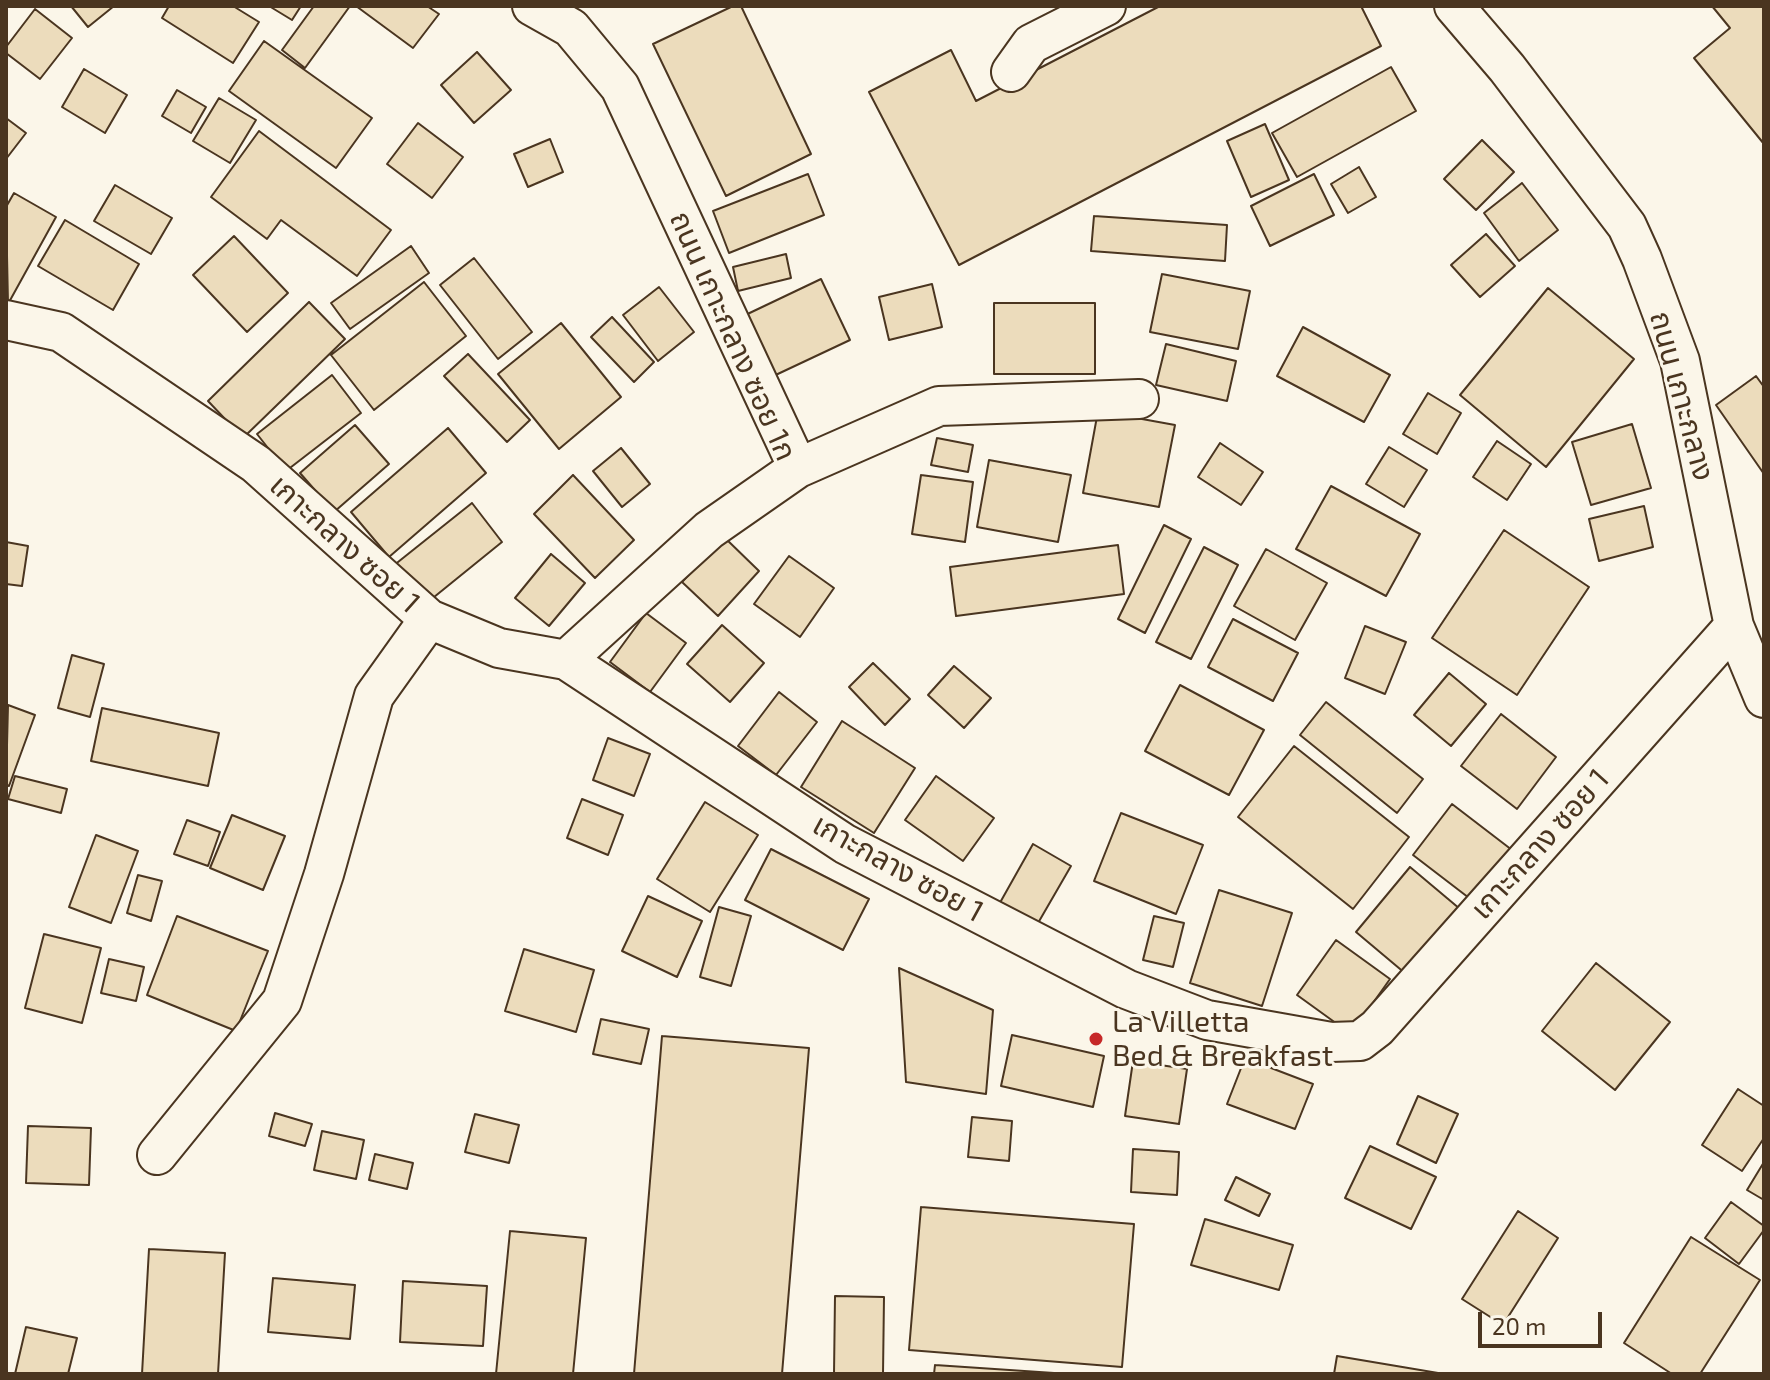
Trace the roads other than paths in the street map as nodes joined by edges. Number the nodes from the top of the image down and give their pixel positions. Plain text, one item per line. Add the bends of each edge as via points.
1 (532, 6) edge
2 (1106, 6) edge
3 (1454, 6) edge
4 (1011, 72) dead end
5 (6, 320) edge
6 (1139, 399) dead end
7 (798, 468) junction
8 (429, 619) junction
9 (1734, 626) junction
10 (566, 660) junction
11 (1764, 698) edge
12 (157, 1155) dead end

1 - 7 street, ถนน เกาะกลาง ซอย 1ก via 571,28 620,87
2 - 4 street via 1031,44
3 - 9 street, ถนน เกาะกลาง via 1627,226 1642,259 1680,361
5 - 8 street, เกาะกลาง ซอย 1 via 61,332 256,464
6 - 7 street via 939,406
7 - 10 street, ถนน เกาะกลาง ซอย 1ก via 709,530
8 - 10 street, เกาะกลาง ซอย 1 via 499,648
8 - 12 street via 374,696 282,1001
9 - 10 street, เกาะกลาง ซอย 1 via 1377,1028 1360,1041 1331,1042 1207,1020 1126,989 845,844
9 - 11 street, ถนน เกาะกลาง

